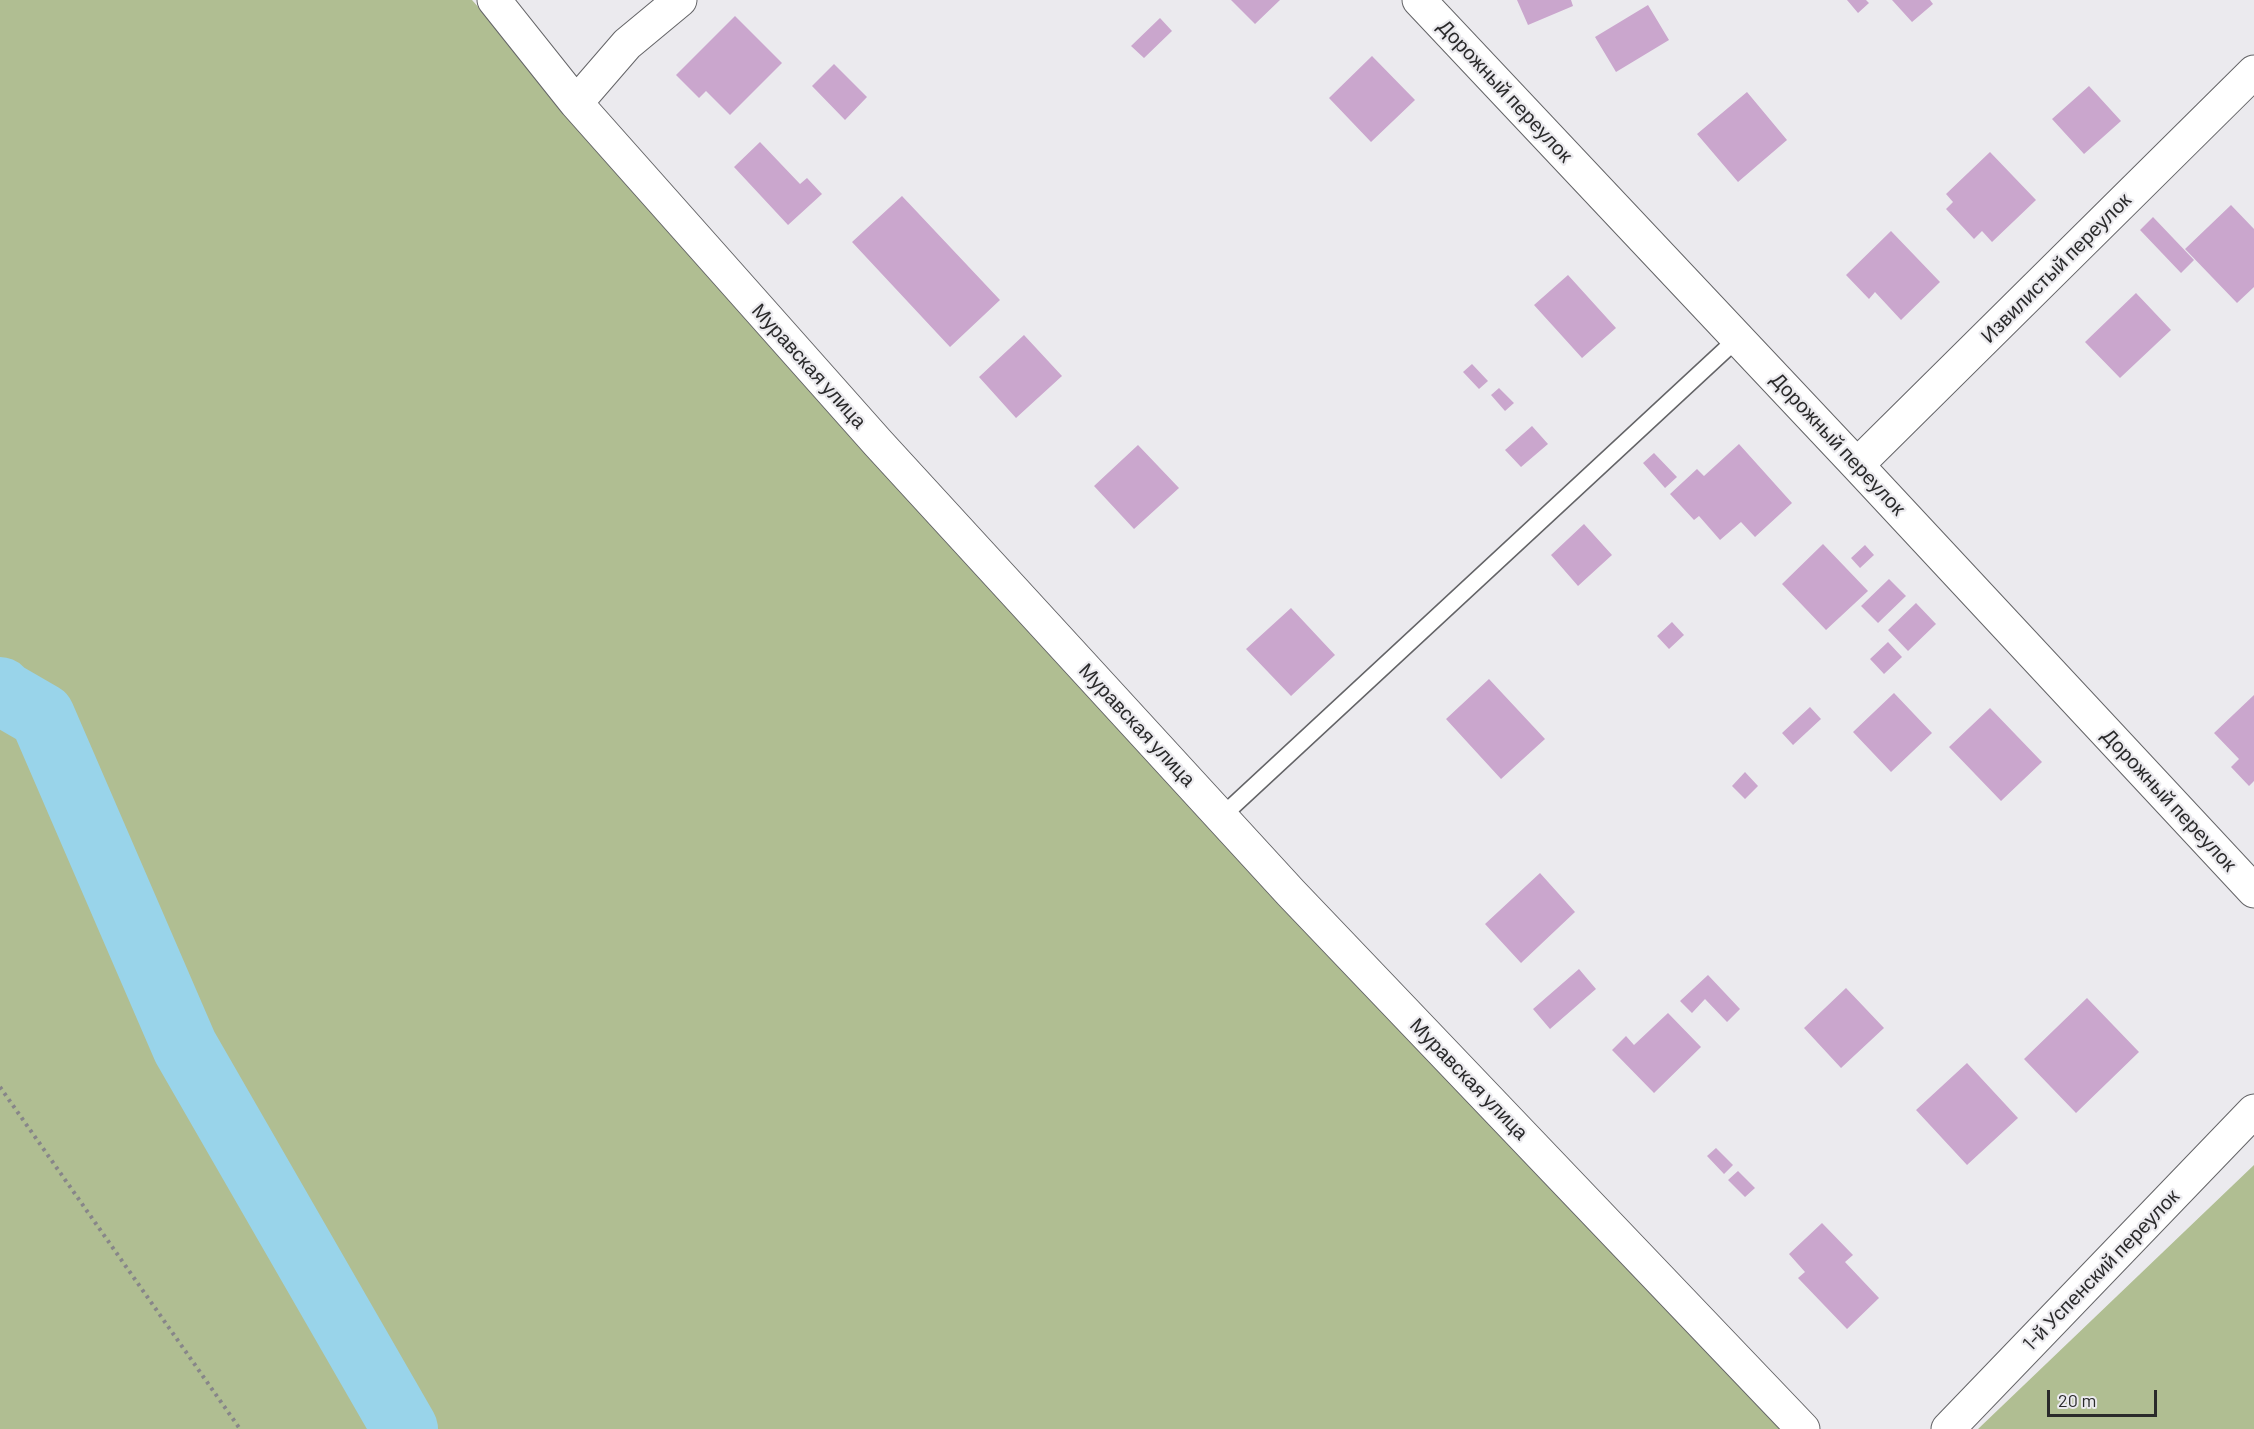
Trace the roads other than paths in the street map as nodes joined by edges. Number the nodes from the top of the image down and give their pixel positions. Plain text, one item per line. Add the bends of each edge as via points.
1 (494, 0) edge
2 (680, 0) edge
3 (1419, 0) edge
4 (2254, 72) edge
5 (576, 103) junction
6 (1738, 338) junction
7 (1857, 465) junction
8 (1221, 817) junction
9 (2254, 891) edge
10 (2254, 1111) edge
11 (1803, 1429) edge
12 (1948, 1429) edge

1 - 5 street, Муравская улица
2 - 5 street via 627,44
3 - 6 street, Дорожный переулок
4 - 7 street, Извилистый переулок
5 - 8 street, Муравская улица via 878,443
6 - 7 street, Дорожный переулок
6 - 8 lane
7 - 9 street, Дорожный переулок
8 - 11 street, Муравская улица
10 - 12 street, 1-й Успенский переулок

